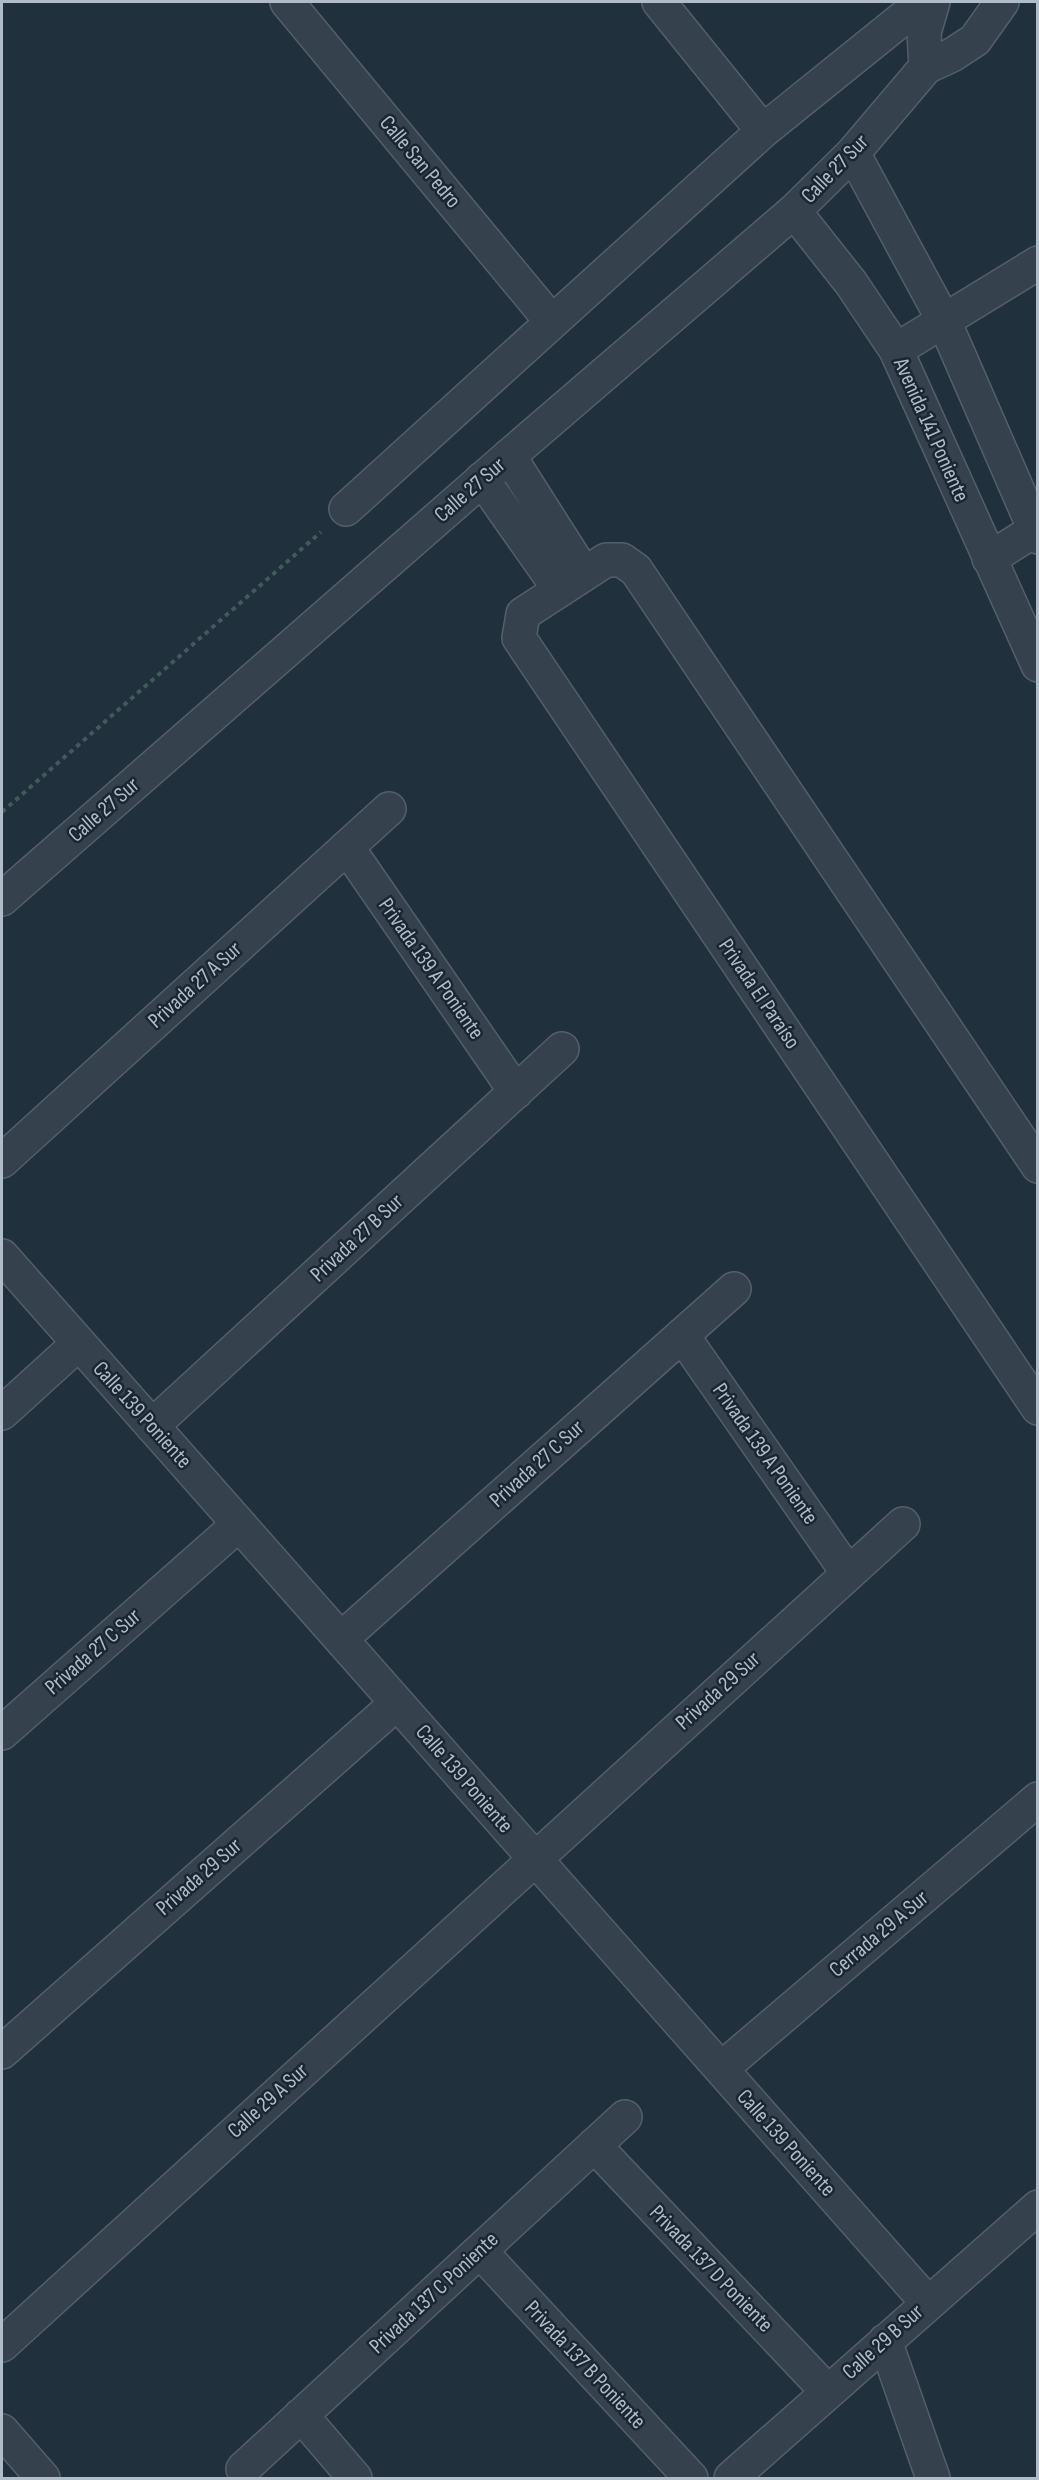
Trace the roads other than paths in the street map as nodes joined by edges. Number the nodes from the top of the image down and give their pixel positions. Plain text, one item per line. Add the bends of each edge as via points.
1 (287, 2) edge
2 (659, 2) edge
3 (923, 2) edge
4 (933, 2) edge
5 (1002, 2) edge
6 (926, 67) junction
7 (763, 131) junction
8 (853, 153) junction
9 (794, 212) junction
10 (1038, 263) edge
11 (944, 321) junction
12 (552, 322) junction
13 (896, 351) junction
14 (509, 456) junction
15 (482, 479) junction
16 (346, 509) road end
17 (1036, 532) edge
18 (989, 559) junction
19 (572, 582) junction
20 (1038, 666) edge
21 (389, 809) dead end
22 (347, 847) junction
23 (2, 899) edge
24 (562, 1050) dead end
25 (516, 1092) junction
26 (2, 1161) edge
27 (1038, 1166) edge
28 (2, 1256) edge
29 (734, 1289) dead end
30 (682, 1335) junction
31 (79, 1344) junction
32 (1038, 1408) edge
33 (2, 1413) edge
34 (152, 1426) junction
35 (239, 1524) junction
36 (903, 1524) dead end
37 (848, 1574) junction
38 (341, 1639) junction
39 (397, 1703) junction
40 (2, 1733) edge
41 (1038, 1799) edge
42 (534, 1858) junction
43 (2, 2052) edge
44 (721, 2069) junction
45 (625, 2117) dead end
46 (594, 2145) junction
47 (1038, 2207) edge
48 (480, 2251) junction
49 (927, 2302) junction
50 (885, 2341) junction
51 (2, 2345) edge
52 (828, 2392) junction
53 (301, 2415) junction
54 (2, 2431) edge
55 (243, 2469) dead end
56 (43, 2478) edge
57 (355, 2478) edge
58 (691, 2478) edge
59 (731, 2478) edge
60 (933, 2478) edge

1 - 12 street, Calle San Pedro
2 - 7 street
3 - 7 street
4 - 6 street via 924,33
5 - 6 street, Calle 27 Sur via 975,40
6 - 8 street, Calle 27 Sur
7 - 12 street
8 - 9 street, Calle 27 Sur
8 - 11 street
9 - 13 street, Avenida 141 Poniente via 851,283
9 - 14 street, Calle 27 Sur
10 - 11 street
11 - 13 street
11 - 17 street
12 - 16 street
13 - 18 street, Avenida 141 Poniente
14 - 15 street, Calle 27 Sur
14 - 19 street
15 - 19 street
15 - 23 street, Calle 27 Sur
17 - 18 street
18 - 20 street, Avenida 141 Poniente
19 - 27 street, Privada El Paraíso via 606,560 622,560 636,570
19 - 32 street, Privada El Paraíso via 523,614 519,638
21 - 22 street, Privada 27 A Sur
22 - 25 street, Privada 139 A Poniente
22 - 26 street, Privada 27 A Sur
24 - 25 street, Privada 27 B Sur
25 - 34 street, Privada 27 B Sur
28 - 31 street, Calle 139 Poniente
29 - 30 street, Privada 27 C Sur
30 - 37 street, Privada 139 A Poniente
30 - 38 street, Privada 27 C Sur
31 - 33 street
31 - 34 street, Calle 139 Poniente
34 - 35 street, Calle 139 Poniente
35 - 38 street, Calle 139 Poniente
35 - 40 street, Privada 27 C Sur
36 - 37 street, Privada 29 Sur
37 - 42 street, Privada 29 Sur
38 - 39 street, Calle 139 Poniente
39 - 42 street, Calle 139 Poniente
39 - 43 street, Privada 29 Sur
41 - 44 street, Cerrada 29 A Sur
42 - 44 street, Calle 139 Poniente
42 - 51 street, Calle 29 A Sur
44 - 49 street, Calle 139 Poniente
45 - 46 street, Privada 137 C Poniente
46 - 48 street, Privada 137 C Poniente
46 - 52 street, Privada 137 D Poniente
47 - 49 street, Calle 29 B Sur
48 - 53 street, Privada 137 C Poniente
48 - 58 street, Privada 137 B Poniente
49 - 50 street, Calle 29 B Sur
50 - 52 street, Calle 29 B Sur
50 - 60 street
52 - 59 street, Calle 29 B Sur
53 - 55 street, Privada 137 C Poniente
53 - 57 street
54 - 56 street

